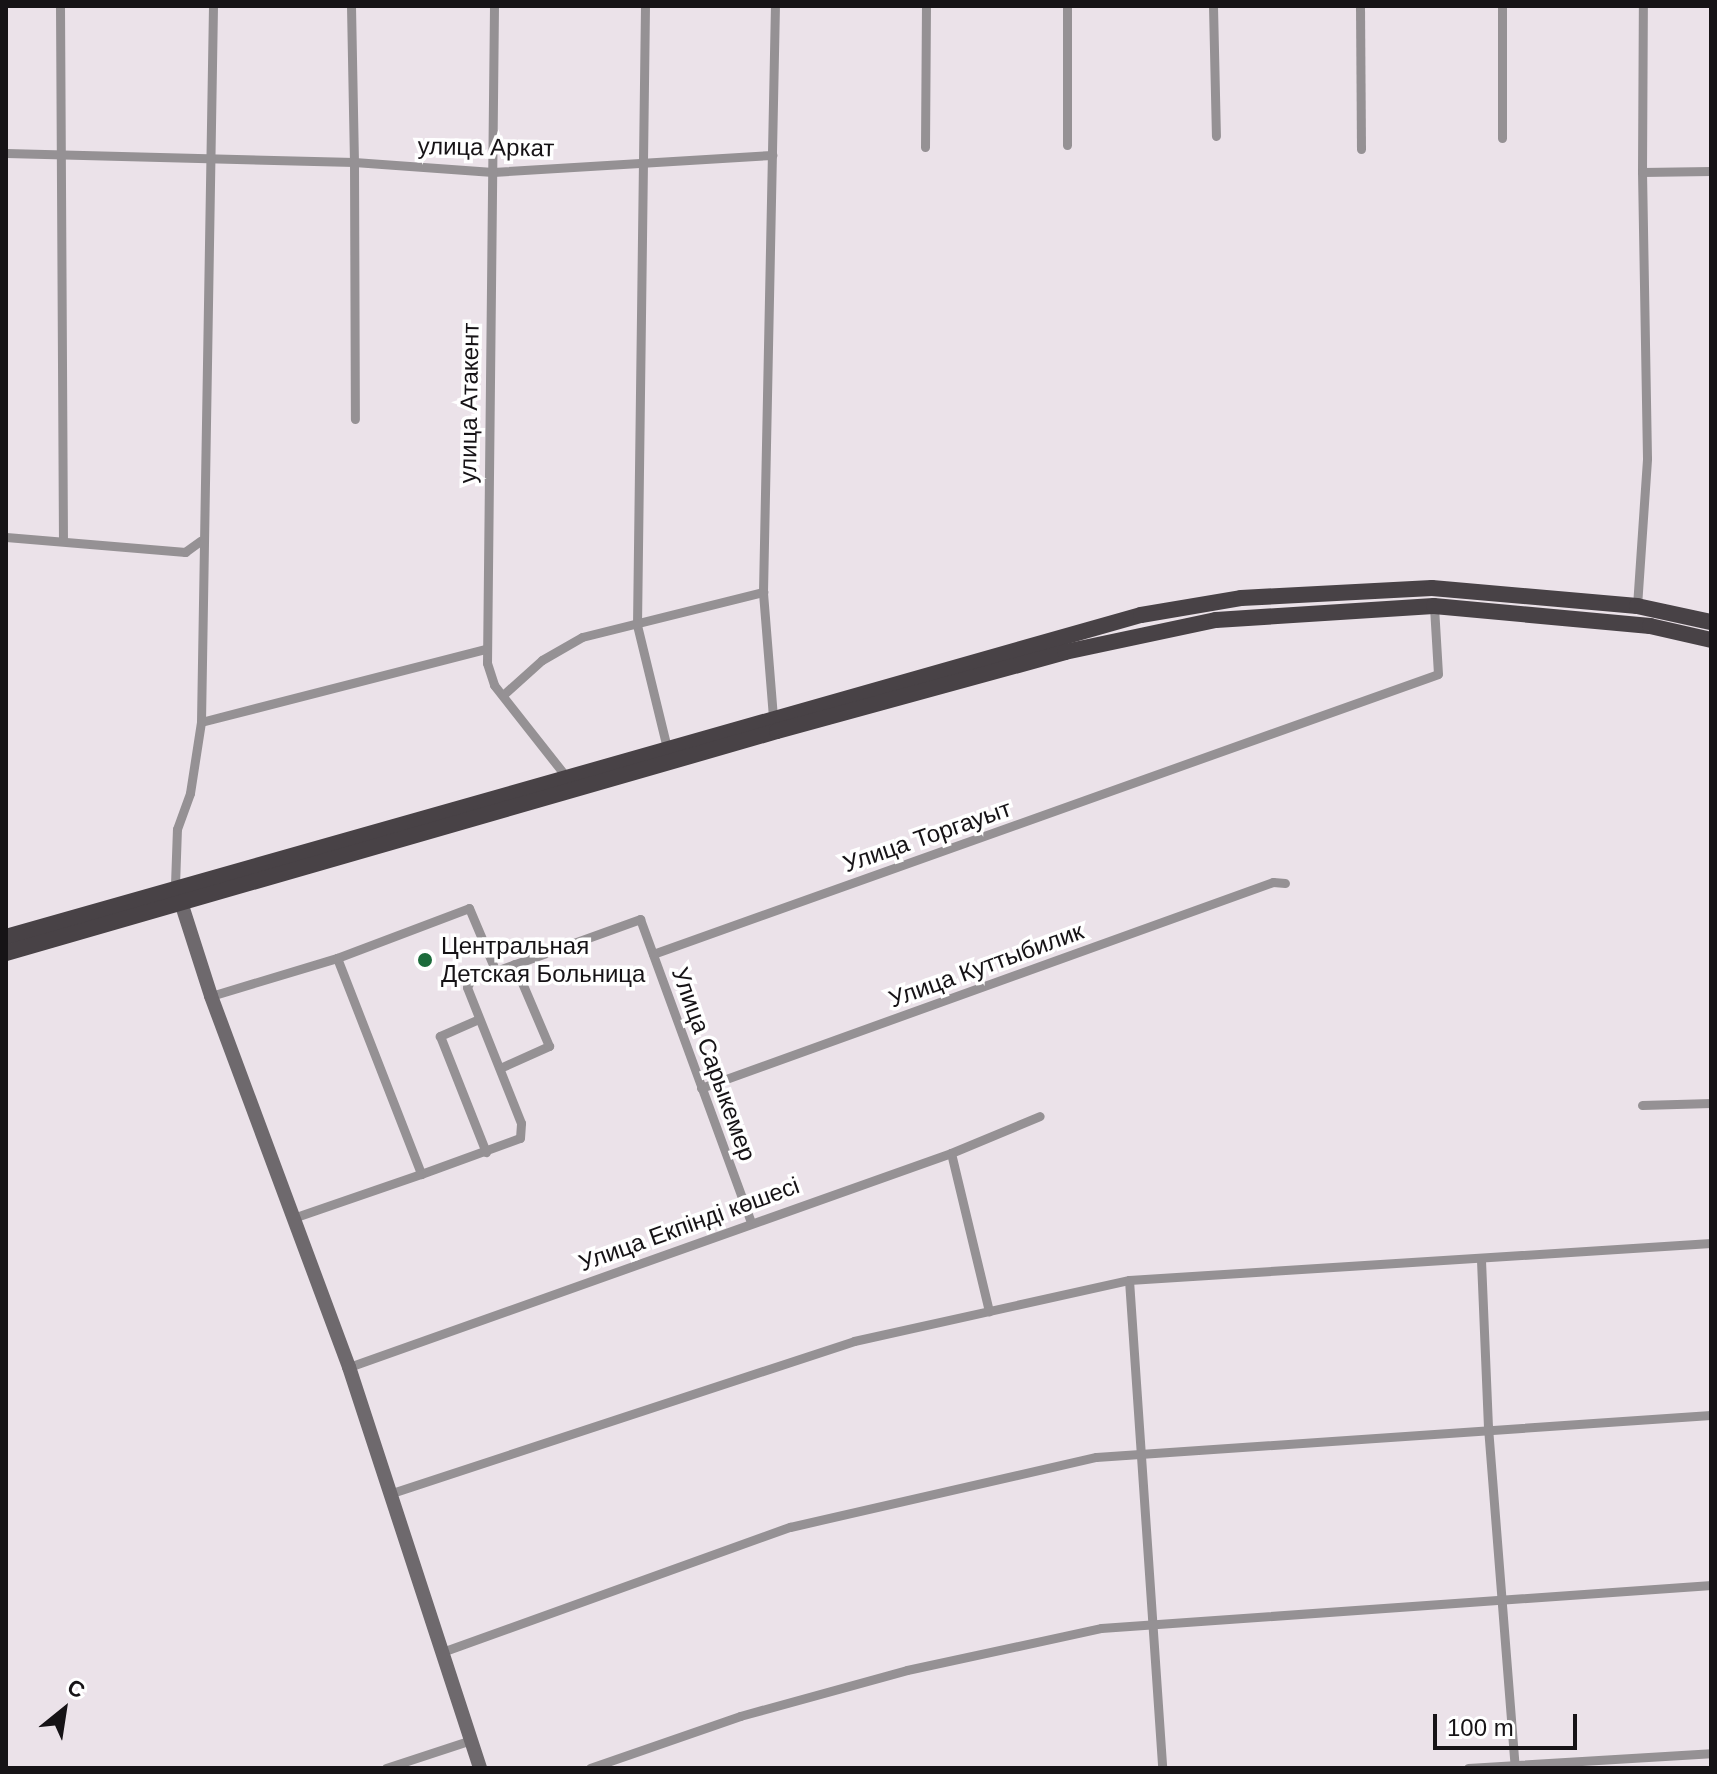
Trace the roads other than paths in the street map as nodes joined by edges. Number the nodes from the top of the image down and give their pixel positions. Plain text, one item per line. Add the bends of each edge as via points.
1 (60, 6) edge
2 (213, 6) edge
3 (351, 6) edge
4 (494, 6) edge
5 (645, 6) edge
6 (775, 6) edge
7 (926, 6) edge
8 (1067, 6) edge
9 (1213, 6) edge
10 (1360, 6) edge
11 (1502, 6) edge
12 (1643, 6) edge
13 (1216, 136) dead end
14 (1502, 138) dead end
15 (1067, 145) dead end
16 (925, 147) dead end
17 (1361, 149) dead end
18 (6, 153) edge
19 (58, 154) junction
20 (772, 155) junction
21 (214, 159) junction
22 (354, 162) junction
23 (641, 164) junction
24 (1711, 171) edge
25 (493, 172) junction
26 (1642, 172) junction
27 (355, 419) dead end
28 (6, 537) edge
29 (63, 541) junction
30 (200, 541) junction
31 (763, 592) junction
32 (1434, 606) junction
33 (1637, 606) junction
34 (1711, 622) edge
35 (637, 625) junction
36 (1039, 640) junction
37 (1711, 640) edge
38 (486, 649) junction
39 (1045, 658) junction
40 (503, 695) junction
41 (773, 717) junction
42 (201, 722) junction
43 (667, 748) junction
44 (564, 774) junction
45 (1285, 883) dead end
46 (178, 893) junction
47 (6, 937) edge
48 (6, 953) edge
49 (653, 954) junction
50 (337, 958) junction
51 (514, 964) junction
52 (496, 972) junction
53 (211, 996) junction
54 (479, 1019) junction
55 (500, 1068) junction
56 (701, 1088) junction
57 (1711, 1103) edge
58 (1642, 1105) dead end
59 (1040, 1116) dead end
60 (486, 1152) junction
61 (951, 1153) junction
62 (421, 1174) junction
63 (296, 1217) junction
64 (751, 1223) junction
65 (1711, 1243) edge
66 (1481, 1260) junction
67 (1129, 1280) junction
68 (989, 1311) junction
69 (349, 1367) junction
70 (1711, 1415) edge
71 (1488, 1427) junction
72 (1141, 1452) junction
73 (392, 1493) junction
74 (1711, 1585) edge
75 (1501, 1598) junction
76 (1153, 1623) junction
77 (442, 1652) junction
78 (471, 1740) junction
79 (1711, 1753) edge
80 (1515, 1766) edge
81 (386, 1768) edge
82 (480, 1768) edge
83 (590, 1768) edge
84 (1162, 1768) edge
85 (1468, 1768) edge

1 - 19 street
2 - 21 street
3 - 22 street
4 - 25 street, улица Атакент
5 - 23 street
6 - 20 street
7 - 16 street
8 - 15 street
9 - 13 street
10 - 17 street
11 - 14 street
12 - 26 street
18 - 19 street, улица Аркат
19 - 21 street, улица Аркат
19 - 29 street
20 - 23 street, улица Аркат
20 - 31 street
21 - 22 street, улица Аркат
21 - 30 street
22 - 25 street, улица Аркат
22 - 27 street
23 - 25 street, улица Аркат
23 - 35 street
24 - 26 street
25 - 38 street, улица Атакент
26 - 33 street via 1647,458
28 - 29 street
29 - 30 street via 185,552
30 - 42 street
31 - 35 street
31 - 41 street
32 - 37 highway via 1650,626
32 - 39 highway via 1216,620
32 - 49 street, Улица Торгауыт via 1438,674
33 - 34 highway
33 - 36 highway via 1432,588 1293,593 1141,615
35 - 40 street via 582,637 542,660
35 - 43 street
36 - 39 highway
36 - 41 highway
38 - 40 street, улица Атакент via 489,675
38 - 42 street
39 - 46 highway
40 - 44 street, улица Атакент
41 - 43 highway
42 - 46 street via 190,793 177,829
43 - 44 highway
44 - 46 highway
45 - 56 street, Улица Куттыбилик via 1273,882
46 - 47 highway
46 - 48 highway
46 - 53 main road
49 - 51 street, Улица Сарыкемер via 640,919
49 - 56 street, Улица Сарыкемер
50 - 52 street via 469,908
50 - 53 street
50 - 62 street
51 - 52 street
51 - 55 street via 549,1046
52 - 54 street via 471,980 467,987
53 - 63 main road
54 - 55 street
54 - 60 street via 440,1036
55 - 60 street via 521,1123 520,1138
56 - 64 street, Улица Сарыкемер
57 - 58 street
59 - 61 street, Улица Екпінді көшесі
60 - 62 street
61 - 64 street, Улица Екпінді көшесі
61 - 68 street
62 - 63 street
63 - 69 main road
64 - 69 street, Улица Екпінді көшесі
65 - 66 street
66 - 67 street
66 - 71 street
67 - 68 street
67 - 72 street
68 - 73 street via 854,1341
69 - 73 main road
70 - 71 street
71 - 72 street
71 - 75 street
72 - 76 street
72 - 77 street via 1096,1457 790,1527
73 - 77 main road
74 - 75 street
75 - 76 street
75 - 80 street
76 - 83 street via 1101,1628 907,1670 740,1716
76 - 84 street
77 - 78 main road
78 - 81 street
78 - 82 main road
79 - 80 street
80 - 85 street

